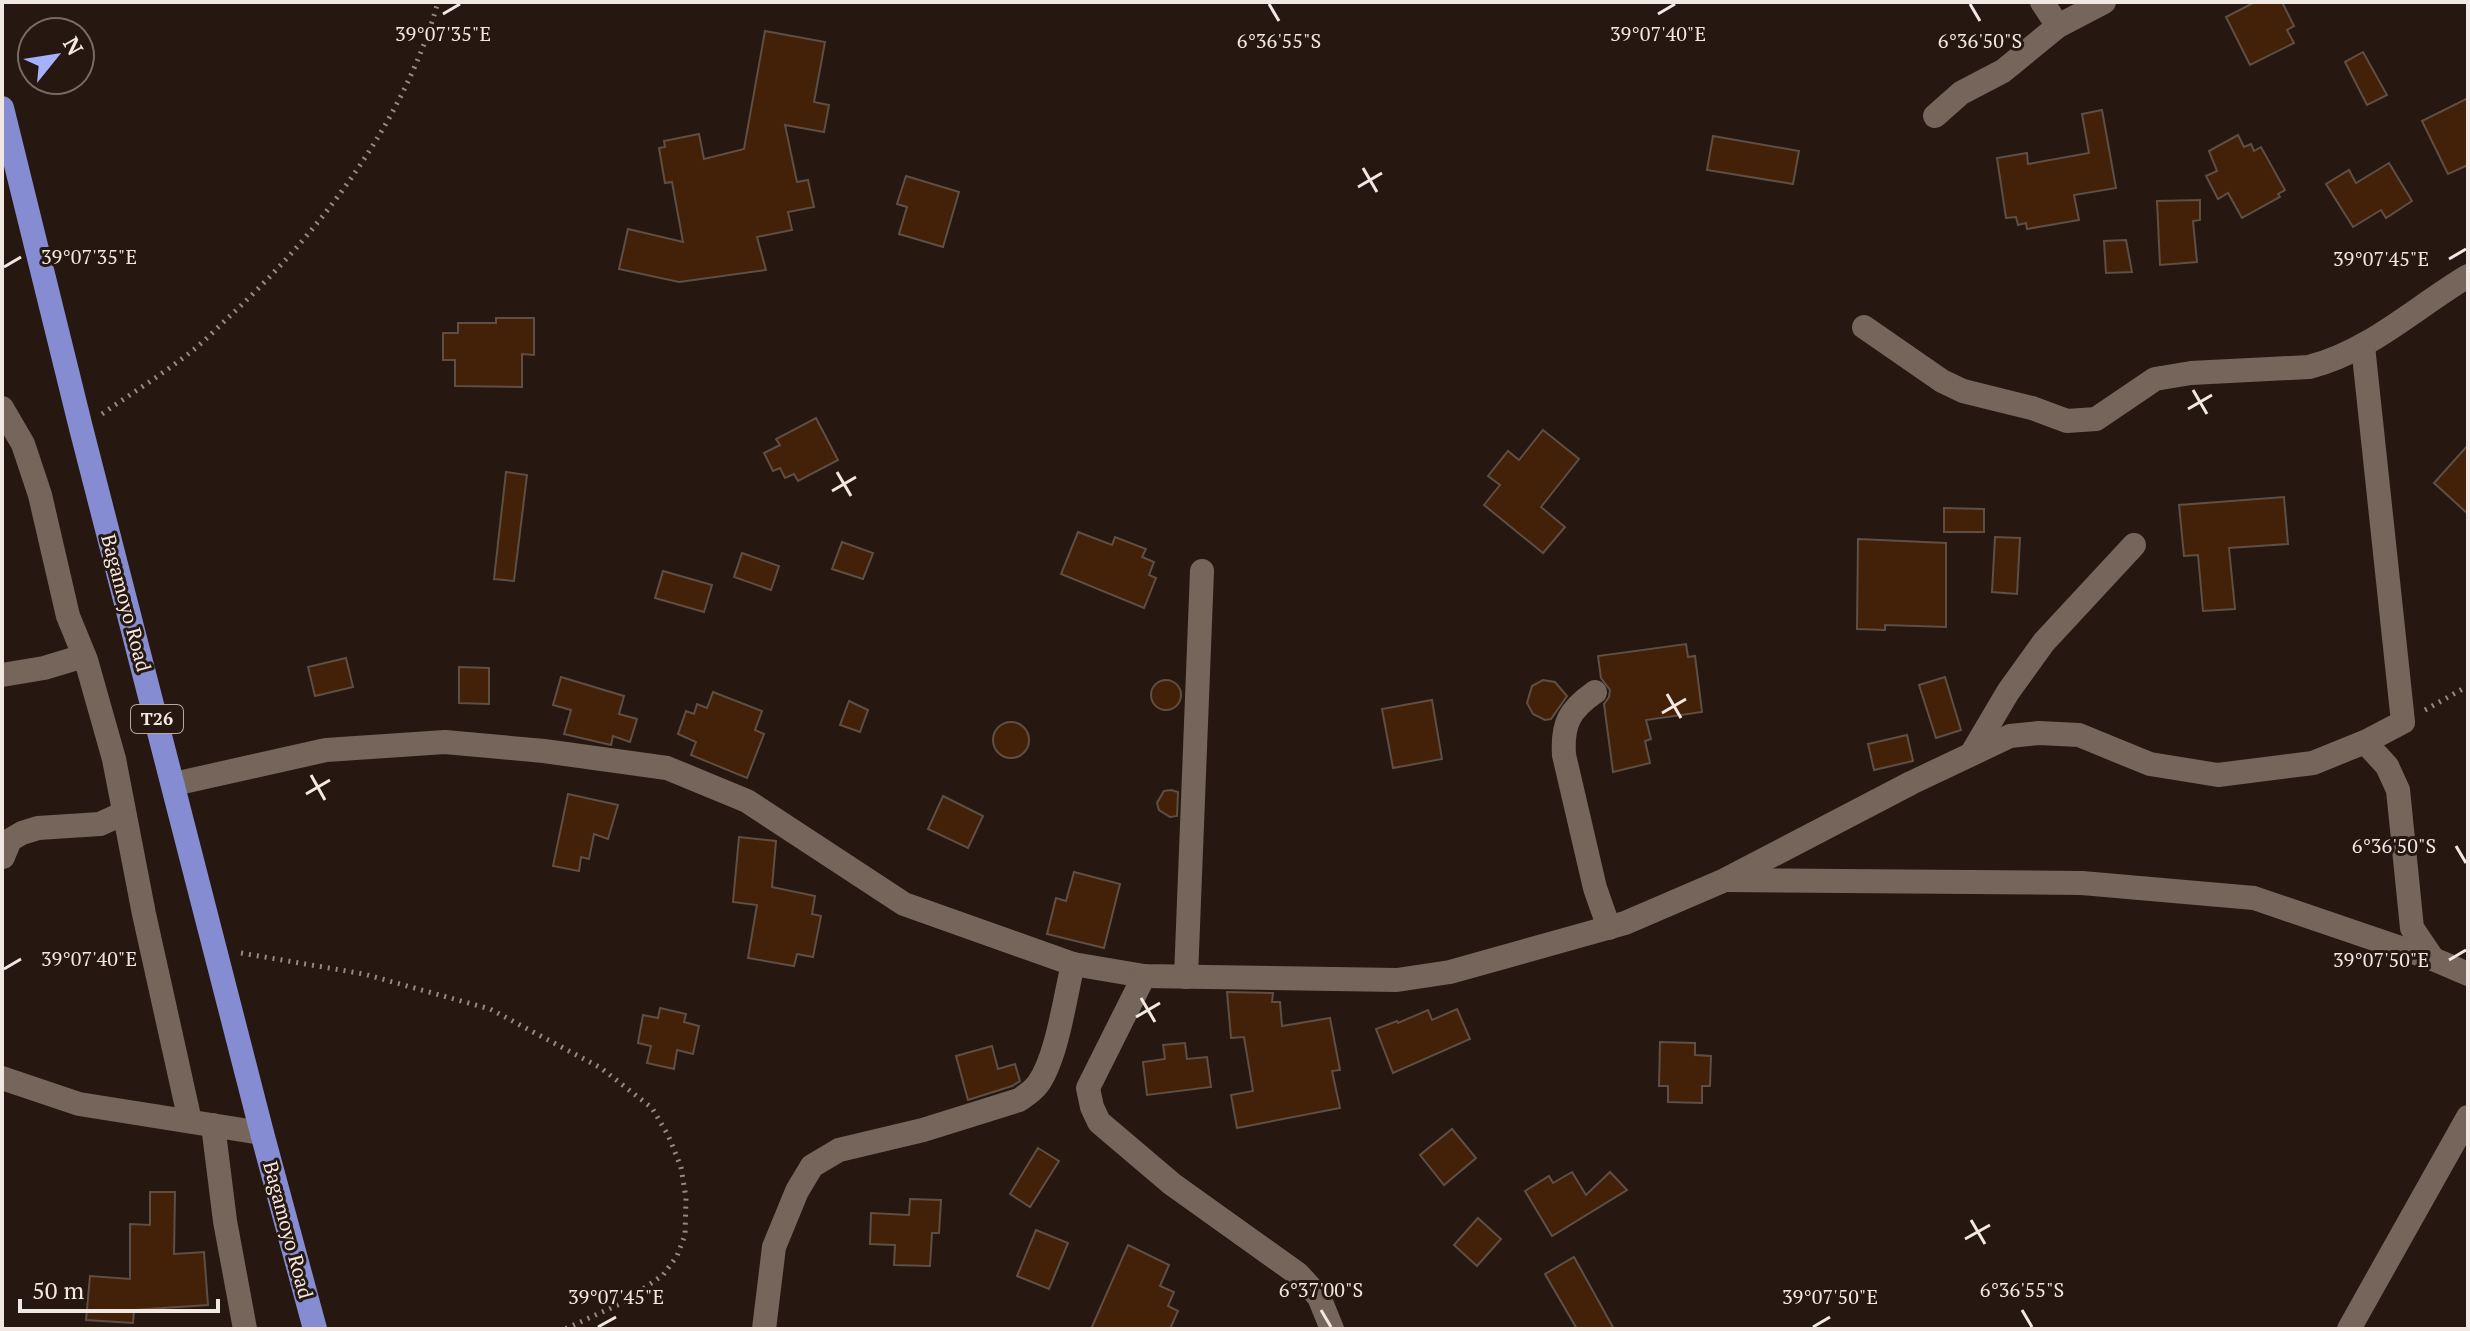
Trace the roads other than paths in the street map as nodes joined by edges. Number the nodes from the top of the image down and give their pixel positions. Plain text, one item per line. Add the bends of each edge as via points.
1 (2042, 2) edge
2 (2104, 2) edge
3 (2058, 26) junction
4 (2, 108) edge
5 (1935, 116) dead end
6 (2468, 276) edge
7 (1864, 327) dead end
8 (2363, 346) junction
9 (2, 408) edge
10 (2134, 545) dead end
11 (1202, 571) dead end
12 (84, 656) junction
13 (2, 675) edge
14 (1595, 692) dead end
15 (2365, 742) junction
16 (1972, 753) junction
17 (174, 784) junction
18 (124, 813) junction
19 (3, 857) edge
20 (1725, 880) junction
21 (1609, 928) junction
22 (2433, 959) junction
23 (1073, 964) junction
24 (2468, 974) edge
25 (1144, 976) junction
26 (1186, 977) junction
27 (2, 1078) edge
28 (2468, 1117) edge
29 (201, 1123) junction
30 (262, 1133) junction
31 (245, 1329) edge
32 (315, 1329) edge
33 (764, 1329) edge
34 (1332, 1329) edge
35 (2349, 1329) edge

1 - 3 street
2 - 3 street
3 - 5 street
4 - 17 highway, Bagamoyo Road / T26
6 - 8 street
7 - 8 street via 1963,391 2081,422 2096,419 2155,379 2309,367
8 - 15 street via 2403,722
9 - 12 street via 23,444 40,495 68,616
10 - 16 street via 2044,642
11 - 26 street
12 - 13 street
12 - 18 street
14 - 21 street via 1566,723 1563,745
15 - 16 street via 2313,763 2218,775 2150,764 2079,735 2010,736
15 - 22 street via 2387,766 2398,790 2412,928
16 - 20 street
17 - 23 street via 326,750 445,742 667,768 747,801 904,904
17 - 30 highway, Bagamoyo Road / T26
18 - 19 street via 100,824 22,833 10,840
18 - 29 street
20 - 21 street
20 - 22 street via 2082,883 2254,898
21 - 26 street via 1450,972 1397,980
22 - 24 street
23 - 25 street
23 - 33 street via 1049,1063 1029,1093 923,1130 839,1150 812,1166 774,1247
25 - 26 street
25 - 34 street via 1088,1088 1099,1122 1172,1184 1298,1274 1319,1297
27 - 29 street via 79,1104
28 - 35 street
29 - 30 street
29 - 31 street
30 - 32 highway, Bagamoyo Road / T26

